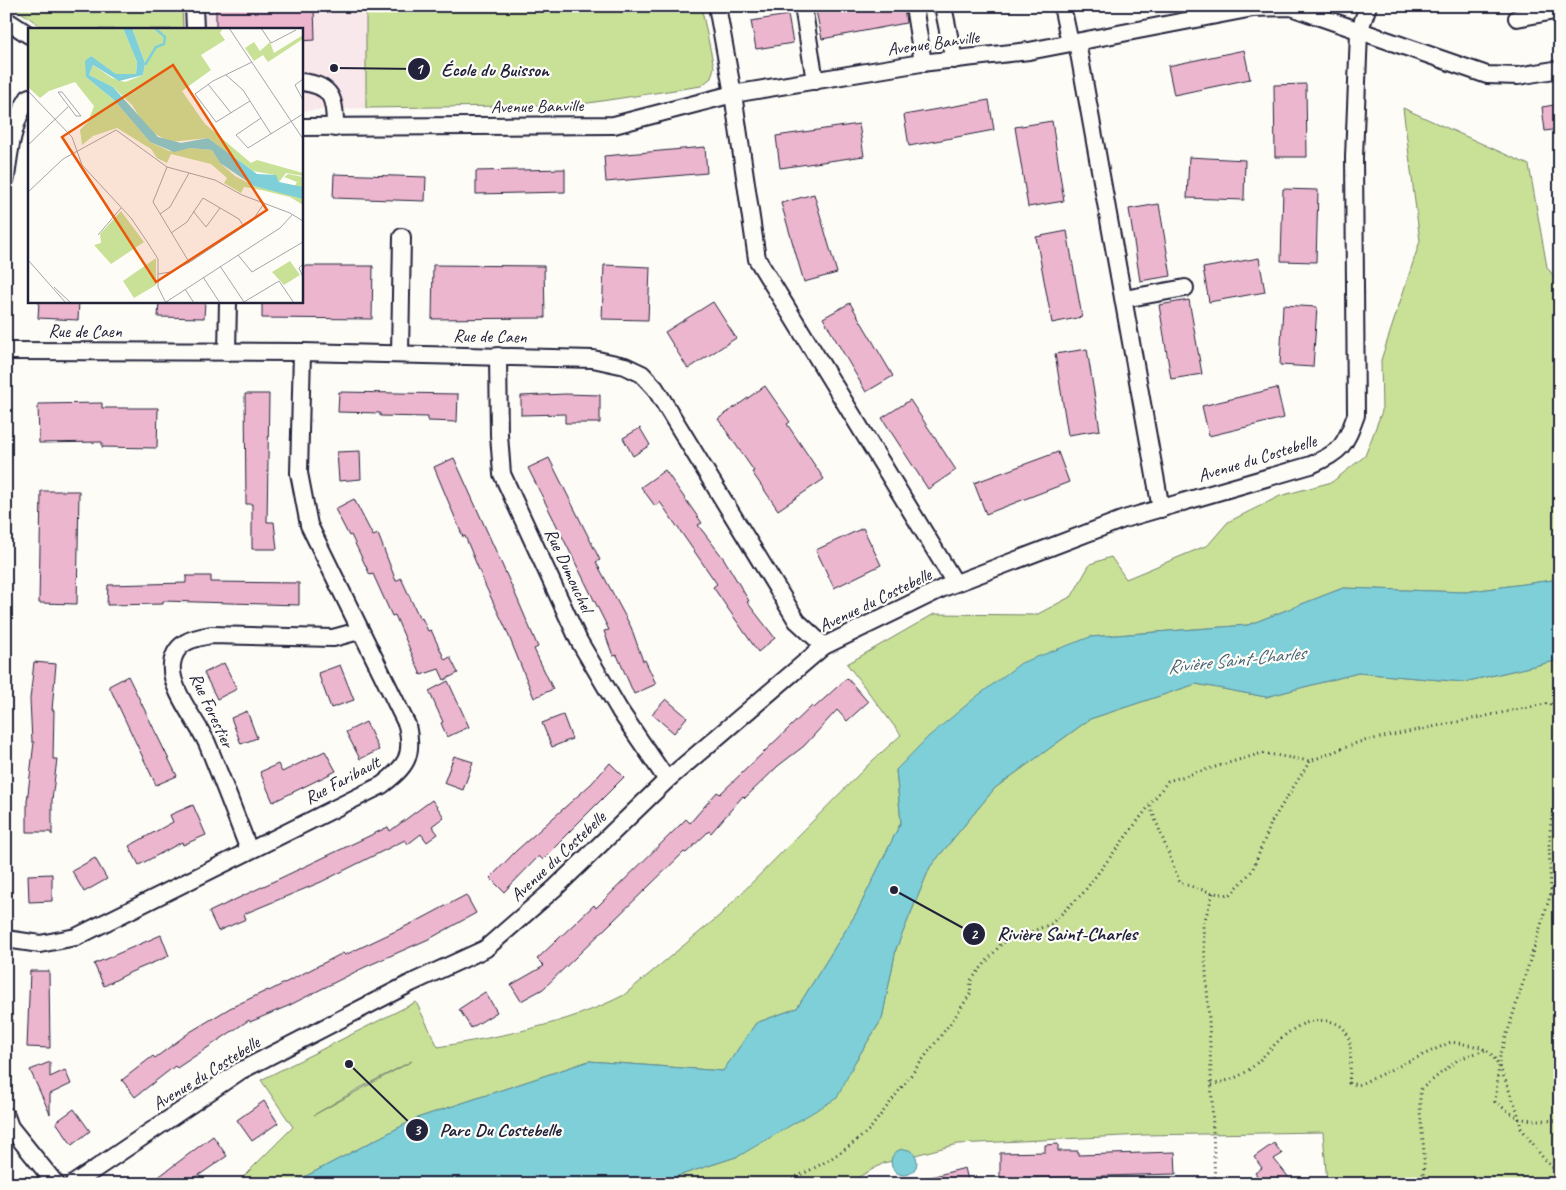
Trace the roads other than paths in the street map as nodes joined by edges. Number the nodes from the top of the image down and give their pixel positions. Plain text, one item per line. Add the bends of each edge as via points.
1 (194, 6) edge
2 (717, 6) edge
3 (803, 6) edge
4 (914, 6) edge
5 (943, 6) edge
6 (1062, 6) edge
7 (1368, 6) edge
8 (1297, 7) edge
9 (1560, 10) edge
10 (1187, 13) edge
11 (1517, 18) dead end
12 (6, 20) edge
13 (195, 28) edge
14 (1359, 32) junction
15 (28, 34) edge
16 (1074, 42) junction
17 (954, 60) junction
18 (923, 63) junction
19 (1560, 69) edge
20 (815, 81) junction
21 (302, 82) edge
22 (733, 94) junction
23 (28, 99) edge
24 (302, 127) edge
25 (335, 128) junction
26 (6, 178) edge
27 (402, 237) dead end
28 (1185, 288) dead end
29 (1124, 299) junction
30 (228, 302) edge
31 (6, 351) edge
32 (227, 352) junction
33 (302, 352) junction
34 (400, 354) junction
35 (498, 356) junction
36 (1161, 509) junction
37 (955, 583) junction
38 (359, 631) junction
39 (824, 646) junction
40 (667, 780) junction
41 (249, 850) junction
42 (6, 939) edge
43 (6, 1116) edge
44 (56, 1184) edge
45 (73, 1184) edge

1 - 13 street
2 - 22 street
3 - 20 street
4 - 18 street
5 - 17 street
6 - 16 street
7 - 14 street, Avenue du Costebelle
8 - 10 street, Avenue Banville
8 - 14 street, Avenue Banville
9 - 11 street
10 - 16 street, Avenue Banville
12 - 15 street
14 - 19 street, Avenue Banville via 1487,75 1518,76
14 - 36 street, Avenue du Costebelle via 1354,157 1356,415 1348,438 1333,455 1311,465
16 - 17 street, Avenue Banville
16 - 29 street
17 - 18 street, Avenue Banville
18 - 20 street, Avenue Banville
20 - 22 street, Avenue Banville
21 - 25 street via 317,86 331,95
22 - 25 street, Avenue Banville via 614,125
22 - 37 street via 757,259
23 - 26 street via 8,151
24 - 25 street, Avenue Banville
27 - 34 street
28 - 29 street
29 - 36 street
30 - 32 street
31 - 32 street, Rue de Caen
32 - 33 street, Rue de Caen
33 - 34 street, Rue de Caen
33 - 38 street, Rue Faribault via 299,473 310,525
34 - 35 street, Rue de Caen
35 - 39 street, Rue de Caen via 593,359 625,366 642,374 655,388 797,621
35 - 40 street, Rue Dumouchel via 502,474 579,641 620,711
36 - 37 street, Avenue du Costebelle
37 - 39 street, Avenue du Costebelle
38 - 41 street, Rue Faribault via 407,725 411,743 407,760 398,773 382,785
38 - 41 street, Rue Forestier via 333,638 211,635 192,638 178,647 172,664 176,686 206,741
39 - 40 street, Avenue du Costebelle
40 - 45 street, Avenue du Costebelle via 556,888 485,949 411,983 240,1071
41 - 42 street, Rue Faribault via 76,937 40,944
43 - 44 street via 10,1127

